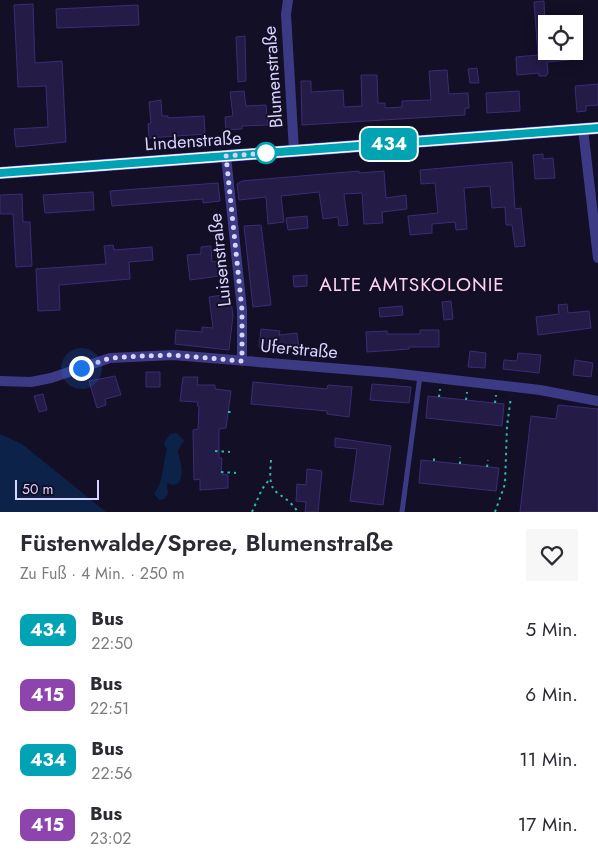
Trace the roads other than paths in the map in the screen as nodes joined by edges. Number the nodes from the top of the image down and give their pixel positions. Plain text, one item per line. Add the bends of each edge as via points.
1 (288, 0) edge
2 (598, 128) edge
3 (584, 129) junction
4 (294, 151) junction
5 (226, 156) junction
6 (0, 173) edge
7 (598, 258) edge
8 (242, 361) junction
9 (420, 376) junction
10 (0, 381) edge
11 (598, 400) edge
12 (402, 512) edge

1 - 4 street, Blumenstraße via 286,14
2 - 3 street, Lindenstraße
3 - 4 street, Lindenstraße
3 - 7 street
4 - 5 street, Lindenstraße
5 - 6 street, Lindenstraße
5 - 8 street, Luisenstraße via 242,310
8 - 9 street, Uferstraße
8 - 10 street, Uferstraße via 173,355 110,358 51,378 31,382
9 - 11 street, Uferstraße
9 - 12 lane

